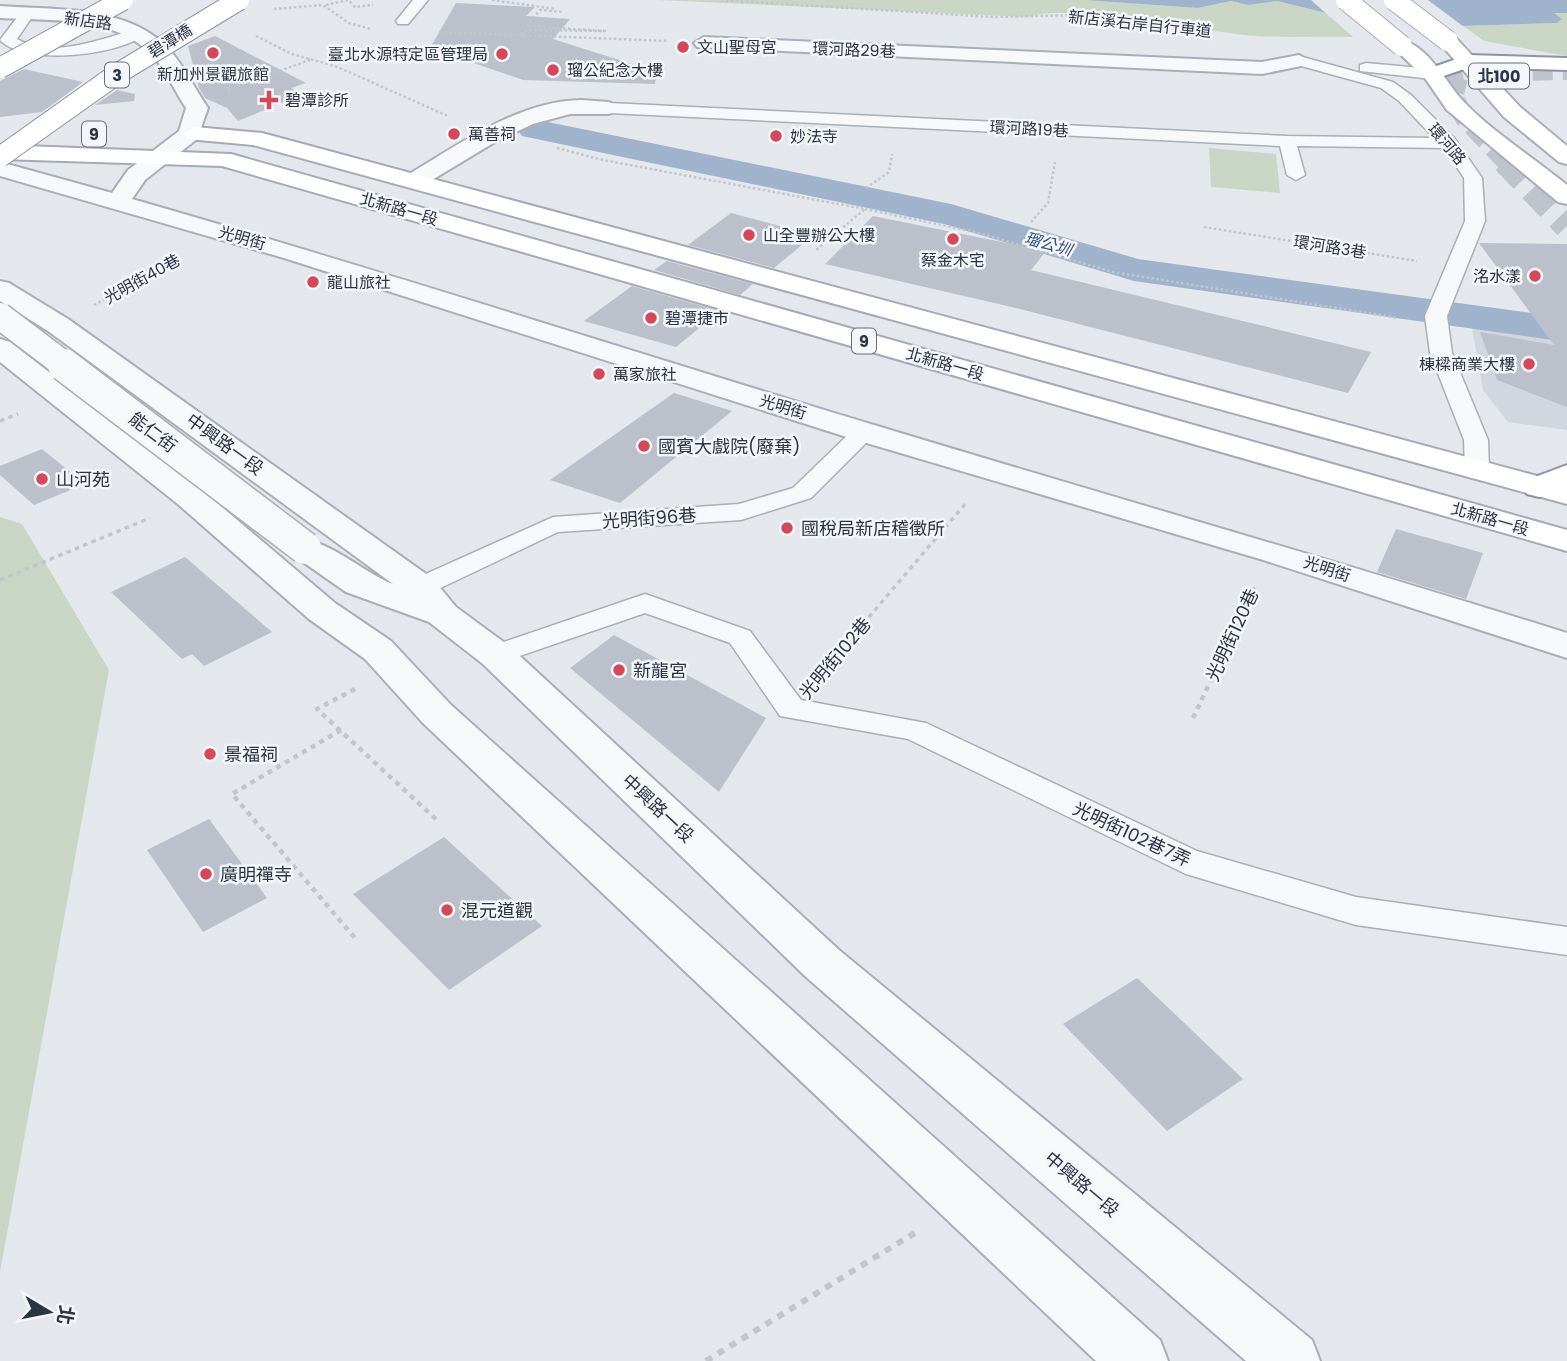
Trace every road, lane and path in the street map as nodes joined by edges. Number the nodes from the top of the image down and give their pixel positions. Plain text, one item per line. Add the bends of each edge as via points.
1 (123, 0) edge
2 (239, 0) edge
3 (313, 0) edge
4 (422, 0) edge
5 (492, 0) edge
6 (721, 0) edge
7 (1346, 0) edge
8 (1394, 0) edge
9 (382, 4) dead end
10 (323, 5) junction
11 (0, 12) edge
12 (27, 14) junction
13 (403, 21) dead end
14 (1174, 27) dead end
15 (376, 29) dead end
16 (247, 31) dead end
17 (432, 32) dead end
18 (139, 33) junction
19 (522, 35) junction
20 (704, 43) joint
21 (313, 59) junction
22 (1299, 61) junction
23 (1567, 64) edge
24 (0, 68) edge
25 (1432, 74) junction
26 (1479, 74) junction
27 (1567, 78) edge
28 (1515, 87) dead end
29 (218, 94) dead end
30 (609, 107) joint
31 (1060, 130) junction
32 (0, 133) edge
33 (499, 133) junction
34 (189, 134) junction
35 (1287, 141) junction
36 (1449, 143) junction
37 (0, 155) edge
38 (159, 157) junction
39 (1567, 157) edge
40 (603, 160) dead end
41 (0, 169) edge
42 (1296, 175) dead end
43 (414, 181) junction
44 (1567, 197) edge
45 (117, 204) junction
46 (865, 209) junction
47 (1031, 222) dead end
48 (1204, 227) dead end
49 (226, 233) junction
50 (809, 256) dead end
51 (1456, 267) junction
52 (0, 289) edge
53 (1439, 311) junction
54 (0, 316) edge
55 (58, 325) junction
56 (0, 348) edge
57 (864, 432) junction
58 (1478, 470) junction
59 (995, 471) junction
60 (1560, 485) edge
61 (191, 498) junction
62 (1567, 541) edge
63 (305, 548) junction
64 (1272, 552) junction
65 (0, 580) edge
66 (432, 601) junction
67 (1567, 646) edge
68 (496, 655) junction
69 (368, 669) junction
70 (791, 709) junction
71 (1193, 718) dead end
72 (341, 730) junction
73 (439, 822) dead end
74 (355, 938) dead end
75 (1567, 940) edge
76 (925, 1226) dead end
77 (706, 1361) edge
78 (1139, 1361) edge
79 (1291, 1361) edge

1 - 24 main road, bridge
2 - 37 main road, 碧潭橋 / 3, bridge via 164,43
3 - 10 path
4 - 13 lane
5 - 19 path via 544,5 563,12 540,10 526,26 605,31 526,30
6 - 14 path, 新店溪右岸自行車道 via 993,17 1080,15
7 - 25 main road, bridge
8 - 26 main road, bridge via 1448,41
9 - 10 path via 355,7 348,0
10 - 15 path via 349,23
11 - 12 street, 新店路
12 - 18 street, 新店路 via 115,22
12 - 18 lane via 8,40 17,48 73,53
16 - 21 path via 292,54
17 - 19 path
18 - 34 street, 新店路 via 161,53 197,108
19 - 20 path
20 - 22 street, 環河路29巷 via 1262,68
21 - 29 path
21 - 33 path
22 - 25 lane
22 - 36 lane, 環河路 via 1387,85
23 - 26 main road, 北100
25 - 26 main road
25 - 26 main road
25 - 44 main road via 1455,105
26 - 27 main road, 北100
26 - 28 main road, 北100
26 - 39 main road via 1512,111
30 - 31 lane, 環河路19巷
30 - 33 street via 566,108
31 - 35 lane, 環河路19巷
31 - 47 path via 1048,203
32 - 34 main road, 9
33 - 43 street
34 - 38 street
34 - 43 main road, 北新路一段 / 9 via 254,138
35 - 36 lane, 環河路19巷
35 - 42 lane
36 - 51 lane, 環河路 via 1473,178 1475,220
37 - 38 main road, 9
38 - 45 street via 136,175
38 - 62 main road, 北新路一段 / 9 via 223,159
40 - 46 path
41 - 45 street, 光明街
43 - 58 main road, 北新路一段 / 9
45 - 49 street, 光明街
46 - 50 path
46 - 53 path via 975,232 1113,272 1348,312
48 - 51 path, 環河路3巷
49 - 55 path, 光明街40巷
49 - 57 street, 光明街
51 - 53 lane, 環河路
52 - 55 street, 中興路一段
53 - 58 lane, 環河路 via 1441,353 1476,440
54 - 63 street, 能仁街, bridge
55 - 66 street, 中興路一段
56 - 61 street
57 - 59 street, 光明街
57 - 66 lane, 光明街96巷 via 802,493 741,512 553,525
58 - 60 main road, 北新路一段 / 9
59 - 64 street, 光明街
59 - 70 path, 光明街102巷
61 - 65 path
61 - 69 street via 321,611
63 - 66 street via 359,584
63 - 69 street via 340,592
64 - 67 street, 光明街
64 - 71 path, 光明街120巷
66 - 68 street, 中興路一段
68 - 70 lane, 光明街102巷 via 645,603 740,637
68 - 79 street, 中興路一段 via 822,963
69 - 72 path via 317,709
69 - 78 street via 436,714
70 - 75 lane, 光明街102巷7弄 via 915,730 1199,865 1356,911
72 - 73 path
72 - 74 path via 232,794
76 - 77 path

